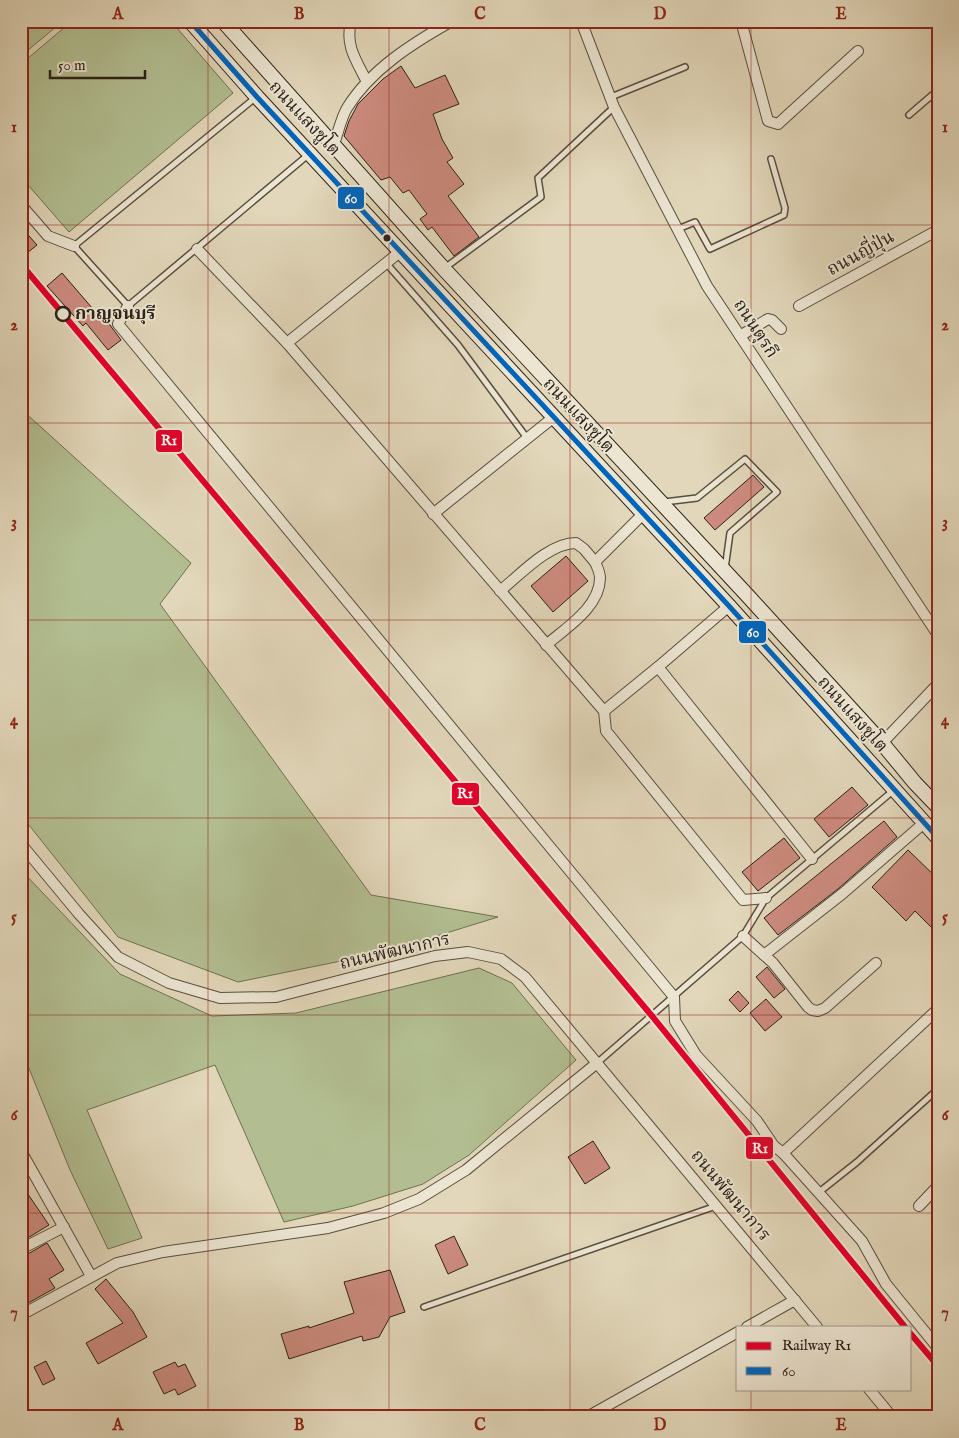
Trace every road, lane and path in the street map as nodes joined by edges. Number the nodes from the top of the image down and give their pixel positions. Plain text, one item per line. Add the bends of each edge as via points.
1 (190, 21) edge
2 (223, 21) edge
3 (351, 21) edge
4 (452, 21) edge
5 (581, 21) edge
6 (741, 21) edge
7 (858, 52) dead end
8 (685, 67) dead end
9 (367, 82) junction
10 (938, 90) edge
11 (257, 97) junction
12 (612, 102) junction
13 (909, 115) dead end
14 (334, 144) junction
15 (310, 153) junction
16 (771, 159) dead end
17 (21, 205) edge
18 (678, 230) junction
19 (938, 230) edge
20 (74, 246) junction
21 (197, 249) junction
22 (401, 251) junction
23 (386, 263) junction
24 (444, 269) junction
25 (128, 306) junction
26 (799, 306) dead end
27 (781, 329) dead end
28 (740, 336) junction
29 (287, 343) junction
30 (554, 417) junction
31 (527, 438) junction
32 (609, 446) junction
33 (592, 459) junction
34 (661, 503) junction
35 (433, 514) junction
36 (644, 514) junction
37 (595, 562) junction
38 (725, 571) junction
39 (500, 591) junction
40 (747, 595) junction
41 (729, 606) junction
42 (938, 635) edge
43 (546, 645) junction
44 (658, 667) junction
45 (938, 684) edge
46 (604, 711) junction
47 (882, 742) junction
48 (895, 790) junction
49 (938, 807) edge
50 (924, 823) junction
51 (938, 838) edge
52 (21, 844) edge
53 (812, 859) junction
54 (766, 898) junction
55 (743, 936) junction
56 (764, 955) junction
57 (876, 962) dead end
58 (674, 997) junction
59 (938, 1009) edge
60 (597, 1063) junction
61 (938, 1089) edge
62 (21, 1152) edge
63 (783, 1153) junction
64 (938, 1186) edge
65 (818, 1193) junction
66 (717, 1206) junction
67 (919, 1206) dead end
68 (64, 1227) junction
69 (21, 1249) edge
70 (91, 1276) junction
71 (794, 1300) junction
72 (424, 1307) dead end
73 (21, 1315) edge
74 (749, 1326) edge
75 (816, 1326) edge
76 (736, 1333) edge
77 (938, 1348) edge
78 (870, 1390) edge
79 (588, 1417) edge
80 (892, 1417) edge

1 - 11 main road, ถนนแสงชูโต
2 - 14 main road, ถนนแสงชูโต
3 - 9 street via 350,47
4 - 9 street via 389,62
5 - 12 street, ถนนตุรกี
6 - 7 street via 768,120 778,124
8 - 12 lane
9 - 14 street via 346,110
10 - 13 lane
11 - 15 main road, ถนนแสงชูโต
11 - 20 lane
12 - 18 street, ถนนตุรกี
12 - 24 lane via 538,178 541,197
14 - 24 main road, ถนนแสงชูโต
15 - 21 lane
15 - 22 main road, ถนนแสงชูโต
16 - 18 lane via 785,208 784,215 710,250 695,222
17 - 20 street via 48,236
18 - 28 street, ถนนตุรกี via 707,286
19 - 26 street, ถนนญี่ปุ่น
20 - 25 lane
21 - 25 lane
21 - 29 street
22 - 23 street
22 - 30 main road, ถนนแสงชูโต
23 - 29 street
23 - 31 lane via 458,345
24 - 32 main road, ถนนแสงชูโต
25 - 58 street via 118,324
27 - 28 street via 768,319
28 - 42 street, ถนนตุรกี
29 - 35 street
30 - 31 street
30 - 33 main road, ถนนแสงชูโต
31 - 35 street
32 - 33 main road
32 - 34 main road, ถนนแสงชูโต
33 - 36 main road, ถนนแสงชูโต
34 - 38 main road, ถนนแสงชูโต
34 - 38 lane via 697,498 745,460 777,492 730,533
35 - 39 street
36 - 37 street
36 - 41 main road, ถนนแสงชูโต
37 - 39 street via 576,543 561,545
37 - 43 street via 600,575 595,596 587,609
38 - 40 main road, ถนนแสงชูโต
39 - 43 street
40 - 41 main road
40 - 47 main road, ถนนแสงชูโต
41 - 44 street
41 - 48 main road, ถนนแสงชูโต
43 - 46 street
44 - 46 street
44 - 53 street
45 - 47 street
46 - 54 street via 606,731 743,900
47 - 49 main road, ถนนแสงชูโต
48 - 50 main road, ถนนแสงชูโต
48 - 53 lane
50 - 51 main road, ถนนแสงชูโต
50 - 56 street via 842,894
52 - 60 street, ถนนพัฒนาการ via 118,956 169,983 220,998 276,997 434,956 468,952 501,959 525,976
53 - 54 lane
54 - 55 lane
55 - 56 street
55 - 58 lane
56 - 57 street via 808,1007 818,1011
58 - 60 lane
58 - 63 street via 675,1021 696,1055
59 - 63 street
60 - 66 street, ถนนพัฒนาการ
60 - 70 street via 466,1170 419,1199 384,1213 328,1228 163,1252 117,1263
61 - 65 lane
62 - 68 street
63 - 65 street
64 - 67 street
65 - 77 street via 862,1241 886,1284
66 - 71 street, ถนนพัฒนาการ
66 - 72 lane
68 - 69 street
68 - 70 street
70 - 73 street
71 - 74 street
71 - 75 street, ถนนพัฒนาการ
76 - 79 street
78 - 80 street

